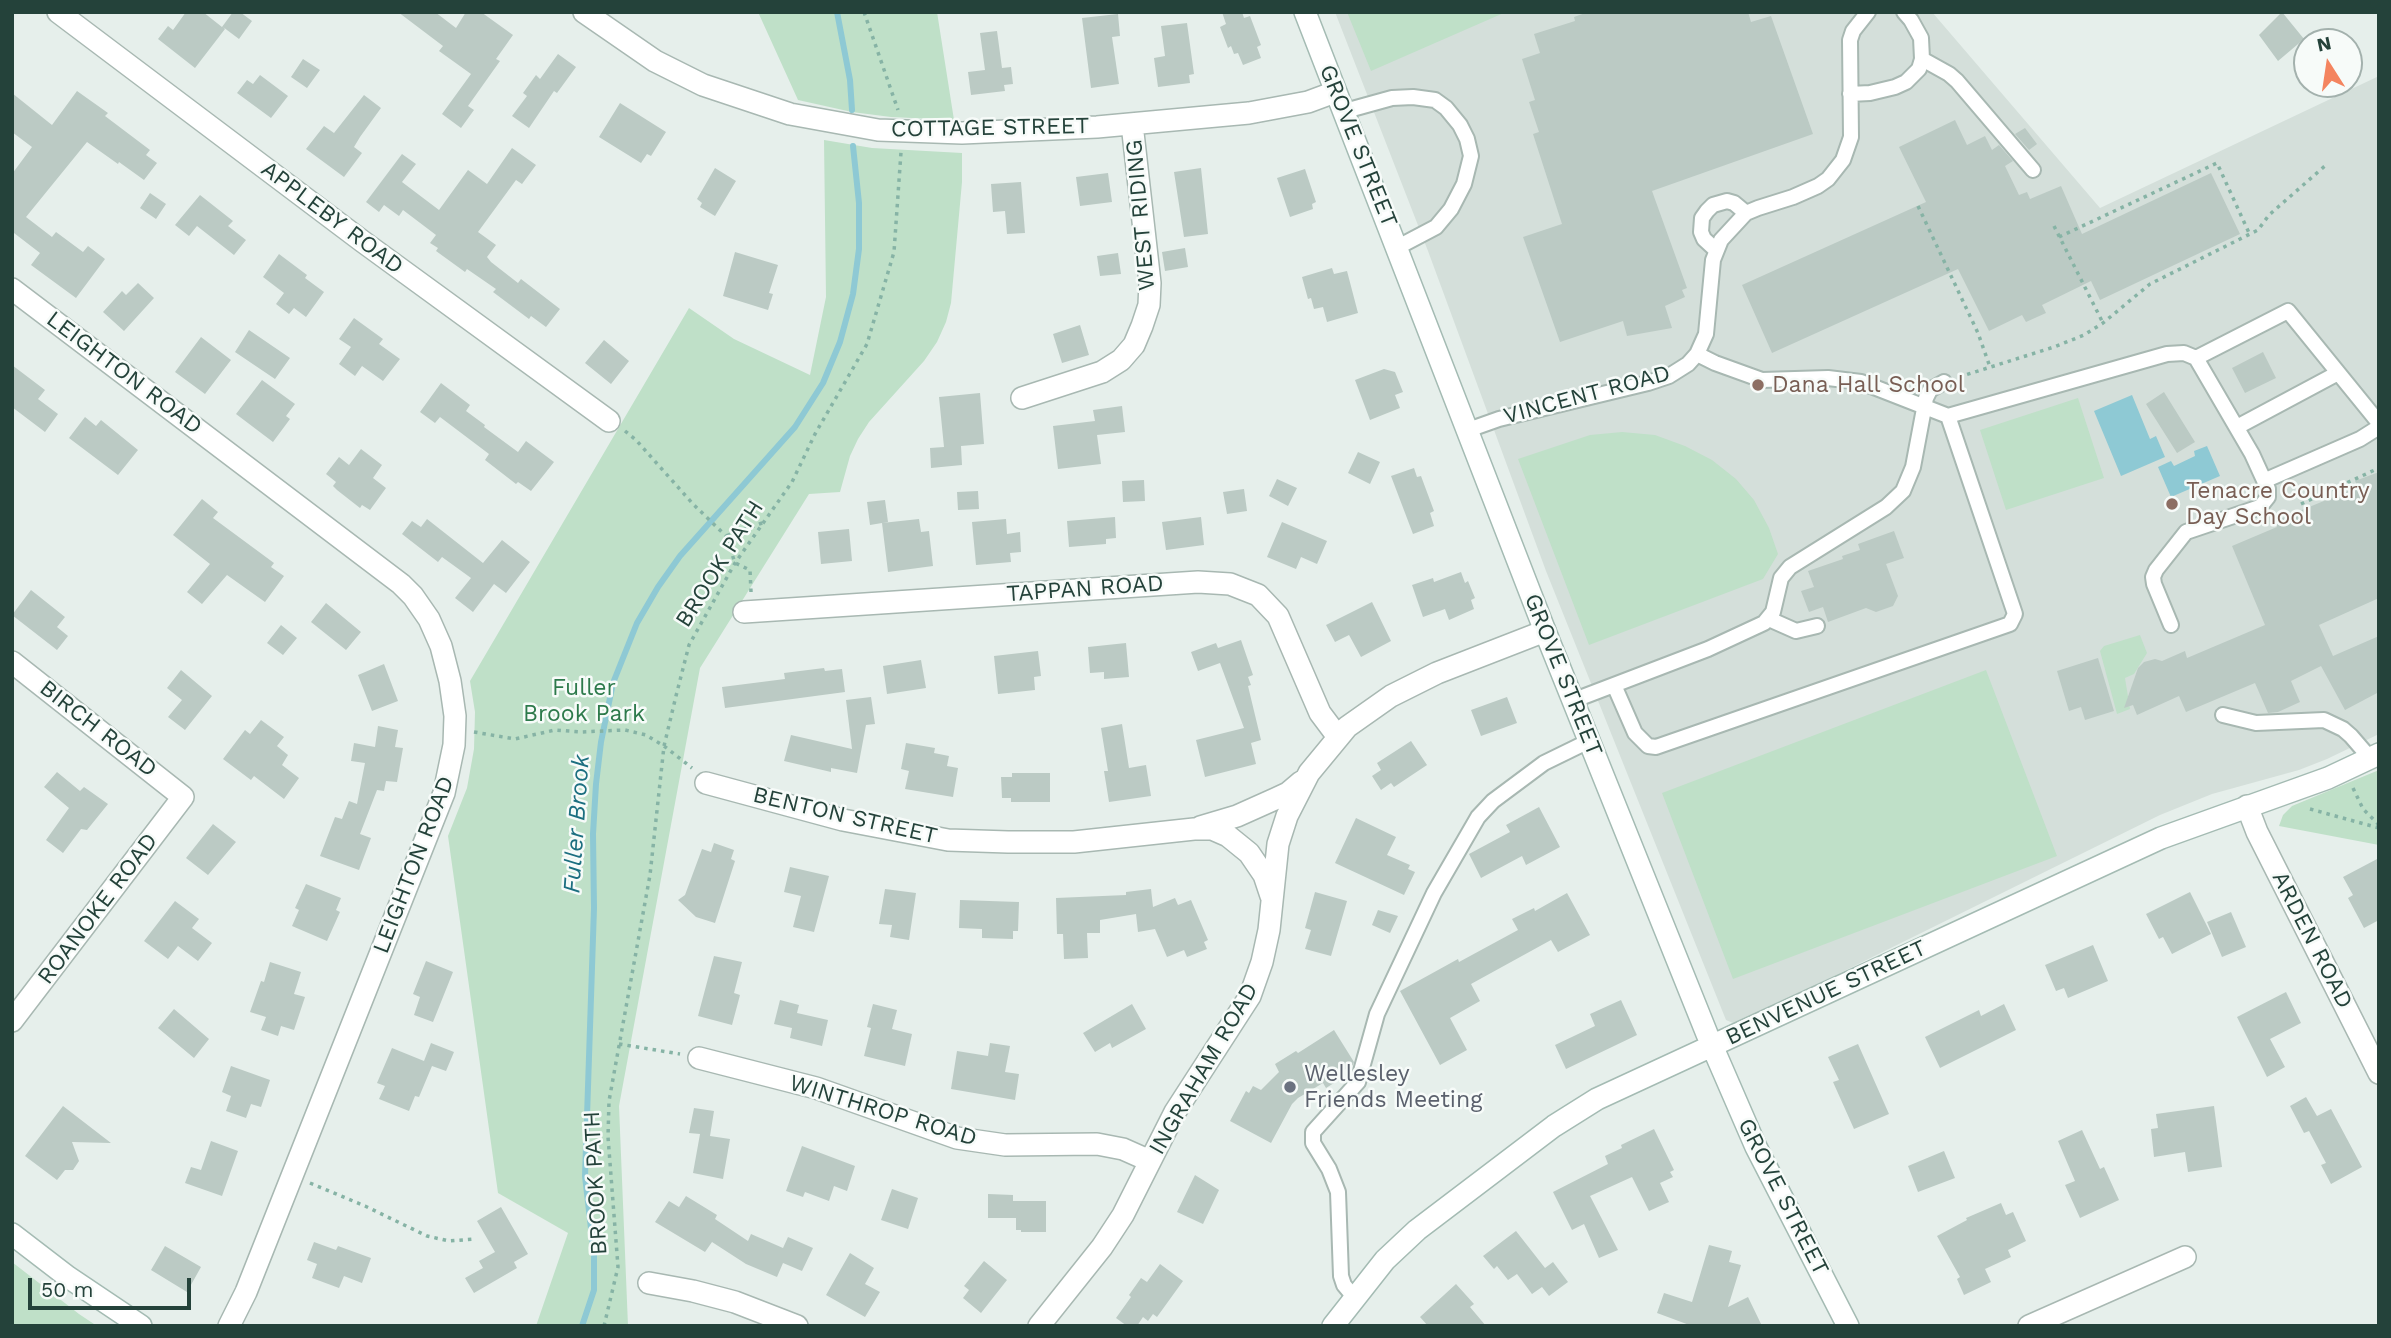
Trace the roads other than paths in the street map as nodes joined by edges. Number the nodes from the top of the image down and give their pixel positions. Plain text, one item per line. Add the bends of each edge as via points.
1 (58, 12) edge
2 (584, 12) edge
3 (1305, 12) edge
4 (1868, 12) edge
5 (1904, 12) edge
6 (1922, 59) junction
7 (1850, 94) junction
8 (1340, 102) junction
9 (1132, 124) junction
10 (2033, 170) dead end
11 (1746, 213) junction
12 (1398, 247) junction
13 (1716, 250) junction
14 (12, 289) edge
15 (1697, 354) junction
16 (2196, 358) junction
17 (2338, 373) junction
18 (1944, 382) road end
19 (1022, 398) dead end
20 (1924, 407) junction
21 (1948, 416) junction
22 (2377, 418) edge
23 (609, 421) road end
24 (2237, 427) junction
25 (1468, 430) junction
26 (2266, 480) junction
27 (748, 612) road end
28 (1769, 619) junction
29 (2171, 625) dead end
30 (1816, 626) dead end
31 (1545, 631) junction
32 (12, 662) edge
33 (1614, 685) junction
34 (1572, 701) junction
35 (2223, 715) dead end
36 (1338, 737) junction
37 (1589, 741) junction
38 (2374, 756) edge
39 (1309, 773) junction
40 (706, 783) road end
41 (183, 797) joint
42 (2247, 807) junction
43 (1194, 829) junction
44 (1272, 900) junction
45 (12, 1021) edge
46 (1712, 1046) junction
47 (699, 1058) road end
48 (2379, 1073) edge
49 (1150, 1161) junction
50 (12, 1234) edge
51 (2185, 1256) dead end
52 (649, 1283) dead end
53 (1354, 1297) junction
54 (141, 1326) edge
55 (229, 1326) edge
56 (797, 1326) edge
57 (1039, 1326) edge
58 (1333, 1326) edge
59 (1848, 1326) edge
60 (2029, 1326) edge

1 - 23 street, APPLEBY ROAD
2 - 9 street, COTTAGE STREET via 678,74 729,96 819,121 902,132
3 - 8 street, GROVE STREET
4 - 7 lane, VINCENT ROAD via 1850,40
5 - 6 lane via 1921,38
6 - 7 lane via 1906,82 1884,91
6 - 10 lane via 1950,74
7 - 11 lane, VINCENT ROAD via 1851,137 1836,170 1806,192
8 - 9 street, COTTAGE STREET
8 - 12 street, GROVE STREET
8 - 12 lane via 1435,100 1467,139 1471,156 1451,209 1436,227
9 - 19 street, WEST RIDING via 1150,283 1142,326 1121,360 1102,372
11 - 13 lane, VINCENT ROAD
11 - 13 lane via 1727,201 1707,211 1701,232
12 - 25 street, GROVE STREET
13 - 15 lane, VINCENT ROAD via 1706,334
14 - 55 street, LEIGHTON ROAD via 386,570 429,618 454,699 454,745 444,793
15 - 20 lane via 1762,380 1846,379
15 - 25 lane, VINCENT ROAD via 1659,380
16 - 17 lane via 2288,312
16 - 21 lane via 2167,354
16 - 24 lane
17 - 22 lane
17 - 24 lane
18 - 20 lane via 1930,390
20 - 21 lane
20 - 28 lane via 1913,467 1903,491 1790,567 1781,578
21 - 33 lane via 2015,614 2010,624 1656,747 1648,746 1635,733
22 - 26 lane via 2360,439
24 - 26 lane
25 - 31 street, GROVE STREET
26 - 29 lane via 2268,497 2260,507 2186,532 2155,570 2154,584
27 - 36 street, TAPPAN ROAD via 1198,582 1230,584 1258,595 1278,616 1320,713
28 - 30 lane via 1796,631
28 - 33 lane via 1708,649
31 - 34 street, GROVE STREET
31 - 36 street, INGRAHAM ROAD via 1413,683 1374,706
32 - 41 street, BIRCH ROAD
33 - 34 lane
34 - 37 street, GROVE STREET
35 - 38 lane via 2266,724 2324,720 2343,729
36 - 39 street, INGRAHAM ROAD
37 - 46 street, GROVE STREET
37 - 53 lane via 1544,763 1485,809 1434,893 1377,1014 1358,1082 1312,1137 1338,1192 1341,1276
38 - 42 street, BENVENUE STREET
39 - 43 street, BENTON STREET via 1282,796
39 - 44 street, INGRAHAM ROAD via 1282,829
40 - 43 street, BENTON STREET via 843,820 979,842 1074,842
41 - 45 street, ROANOKE ROAD
42 - 46 street, BENVENUE STREET via 2161,838
42 - 48 street, ARDEN ROAD
43 - 44 street, BENTON STREET via 1212,830 1239,844 1258,864
44 - 49 street, INGRAHAM ROAD via 1264,954 1250,996 1175,1112
46 - 53 street, BENVENUE STREET via 1597,1099 1554,1126 1417,1230
46 - 59 street, GROVE STREET via 1756,1147
47 - 49 street, WINTHROP ROAD via 816,1088 957,1138 1005,1145 1097,1144
49 - 57 street, INGRAHAM ROAD via 1113,1231
50 - 54 street
51 - 60 street
52 - 56 street via 725,1299
53 - 58 street, BENVENUE STREET

